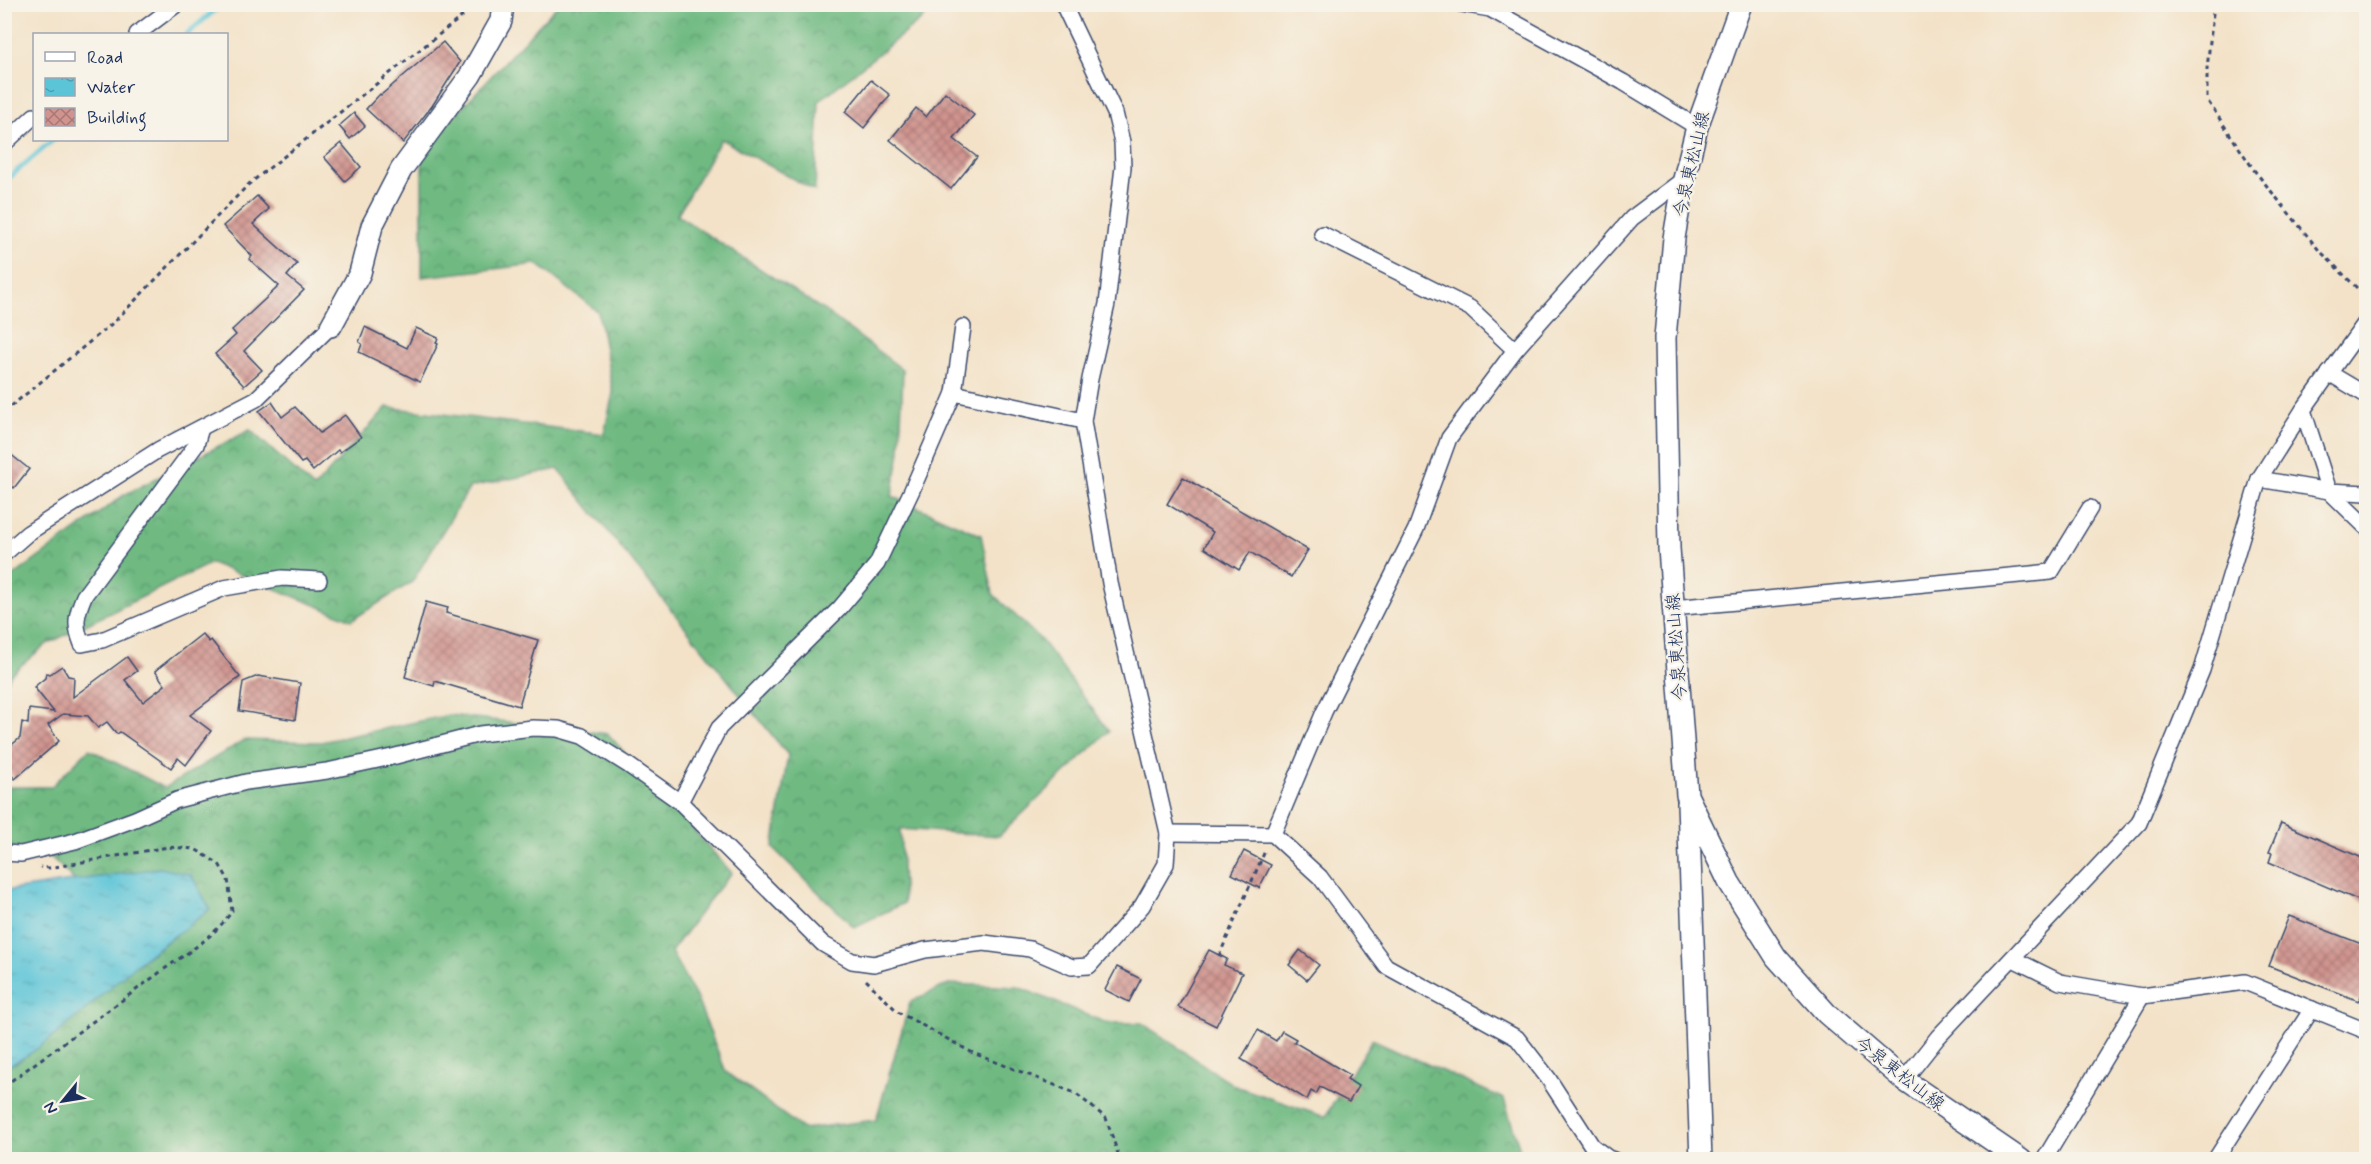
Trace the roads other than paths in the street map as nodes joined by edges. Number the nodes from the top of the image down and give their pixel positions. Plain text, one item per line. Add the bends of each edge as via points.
1 (177, 4) edge
2 (503, 4) edge
3 (1461, 4) edge
4 (1741, 4) edge
5 (1064, 5) edge
6 (138, 33) edge
7 (33, 117) edge
8 (1697, 127) junction
9 (4, 144) edge
10 (1684, 179) junction
11 (1322, 234) dead end
12 (2367, 322) edge
13 (331, 326) joint
14 (963, 327) dead end
15 (1515, 350) junction
16 (2329, 373) junction
17 (954, 393) junction
18 (2367, 395) edge
19 (2303, 410) junction
20 (1083, 421) junction
21 (201, 428) junction
22 (2259, 479) junction
23 (2329, 491) junction
24 (2367, 493) edge
25 (2090, 508) dead end
26 (2367, 527) edge
27 (4, 554) edge
28 (319, 580) dead end
29 (1673, 608) junction
30 (1688, 795) junction
31 (680, 802) junction
32 (1168, 833) junction
33 (1273, 834) junction
34 (4, 853) edge
35 (2013, 959) junction
36 (2142, 996) junction
37 (2313, 1009) junction
38 (2367, 1031) edge
39 (1904, 1080) junction
40 (1614, 1160) edge
41 (1701, 1160) edge
42 (2021, 1160) edge
43 (2044, 1160) edge
44 (2215, 1160) edge

1 - 6 street
2 - 13 main road via 501,21 470,76 401,170 372,226 360,273
3 - 8 street via 1490,9
4 - 8 main road, 今泉東松山線
5 - 20 street via 1115,113 1122,142 1123,167 1107,304
7 - 9 street
8 - 10 main road, 今泉東松山線
10 - 15 street via 1632,218
10 - 29 main road, 今泉東松山線 via 1665,338
11 - 15 street via 1470,308
12 - 16 street
13 - 21 street via 256,399
14 - 17 street
15 - 33 street via 1449,438 1416,529 1324,712
16 - 18 street
16 - 19 street
17 - 20 street
17 - 31 street via 876,564 840,608 720,728
19 - 22 street
19 - 23 street
20 - 32 street via 1110,583
21 - 27 street via 158,450 28,533
21 - 28 street via 196,445 84,596 75,617 82,644 102,640 224,588 282,578
22 - 23 street
22 - 35 street via 2202,670 2139,823
23 - 24 street
23 - 26 street
25 - 29 street via 2051,572
29 - 30 main road, 今泉東松山線
30 - 39 main road, 今泉東松山線 via 1729,882 1776,957 1827,1014
30 - 41 main road
31 - 32 street via 823,944 852,961 874,964 925,950 984,943 1030,949 1071,967 1089,966 1142,906 1166,864
31 - 34 street via 582,736 558,729 533,728 480,734 327,771 246,782 177,800 75,841 21,854
32 - 33 street
33 - 40 street via 1320,877 1386,966 1517,1038 1592,1146
35 - 36 street via 2060,982
35 - 39 street via 1938,1037
36 - 37 street via 2245,982
36 - 43 street
37 - 38 street
37 - 44 street
39 - 42 main road, 今泉東松山線

